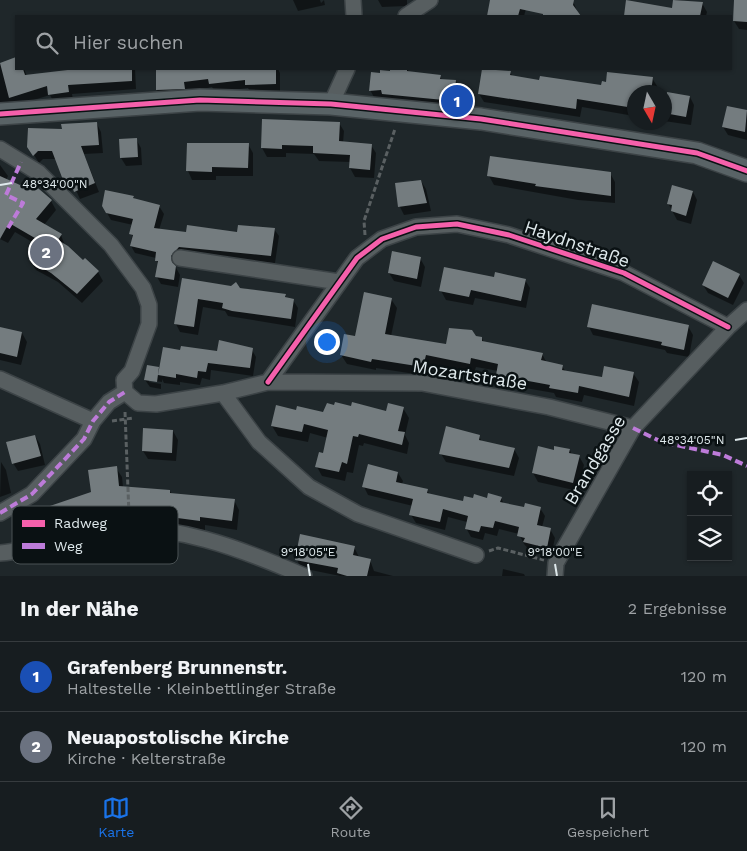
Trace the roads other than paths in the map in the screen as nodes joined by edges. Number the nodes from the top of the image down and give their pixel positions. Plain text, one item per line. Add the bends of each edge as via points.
1 (353, 0) edge
2 (430, 0) edge
3 (354, 15) edge
4 (408, 15) edge
5 (347, 70) edge
6 (331, 104) junction
7 (0, 114) edge
8 (0, 149) edge
9 (747, 172) edge
10 (180, 258) dead end
11 (339, 282) junction
12 (747, 310) edge
13 (728, 327) junction
14 (0, 380) edge
15 (268, 382) junction
16 (125, 392) junction
17 (224, 393) junction
18 (92, 421) junction
19 (632, 428) junction
20 (0, 512) edge
21 (178, 534) edge
22 (476, 555) road end
23 (556, 569) edge
24 (304, 576) edge

1 - 3 street
2 - 4 street
5 - 6 street
6 - 7 street via 200,100
6 - 9 street via 481,119 697,153
8 - 16 street via 39,173 111,245 143,288 149,305 149,324 132,371 124,380
10 - 11 street
11 - 13 street, Haydnstraße via 356,258 382,239 416,227 457,224 509,235 624,273
11 - 15 street, Haydnstraße
12 - 13 street, Brandgasse
13 - 19 street, Brandgasse
14 - 18 street
15 - 17 street, Mozartstraße
15 - 19 street, Mozartstraße via 422,383 549,406
16 - 17 street, Mozartstraße via 138,402 156,404
16 - 18 street via 108,402
17 - 22 street via 259,442 309,487 358,514
18 - 20 street via 84,439 32,494
19 - 23 street, Brandgasse
21 - 24 street via 265,559

